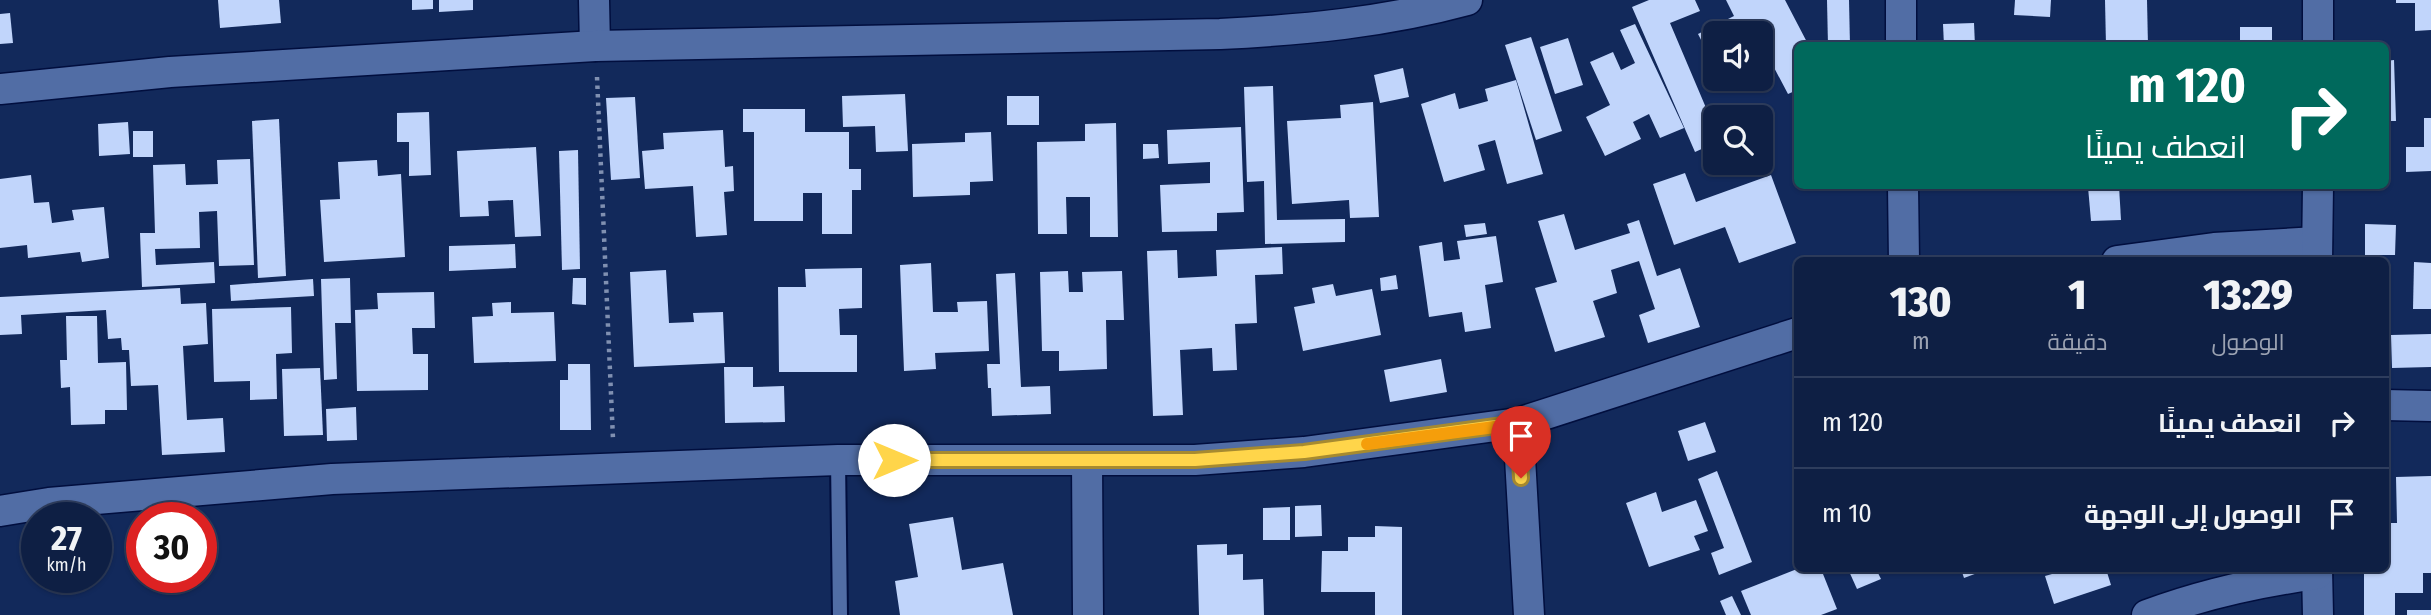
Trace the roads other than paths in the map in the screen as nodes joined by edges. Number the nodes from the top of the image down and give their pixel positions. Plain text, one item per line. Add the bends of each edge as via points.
1 (594, 0) edge
2 (1467, 0) edge
3 (1901, 0) edge
4 (2318, 0) edge
5 (1901, 42) edge
6 (2318, 42) edge
7 (595, 46) junction
8 (0, 89) edge
9 (1903, 189) edge
10 (2318, 189) edge
11 (2318, 251) edge
12 (1904, 257) edge
13 (2148, 257) edge
14 (1794, 334) edge
15 (2389, 405) edge
16 (2431, 406) edge
17 (1518, 423) junction
18 (838, 460) junction
19 (1087, 461) junction
20 (0, 511) edge
21 (2312, 572) edge
22 (2317, 572) edge
23 (840, 615) edge
24 (1088, 615) edge
25 (1529, 615) edge
26 (2147, 615) edge
27 (2318, 615) edge

1 - 7 street
2 - 7 street via 1362,23 1291,31
3 - 5 street
4 - 6 street
7 - 8 street via 170,72
9 - 12 street
10 - 11 street
11 - 13 street via 2227,247
14 - 17 street
15 - 16 street
17 - 19 street via 1304,452
17 - 25 street
18 - 19 street
18 - 20 street via 332,479
18 - 23 lane
19 - 24 street
21 - 26 street via 2208,594
22 - 27 street

